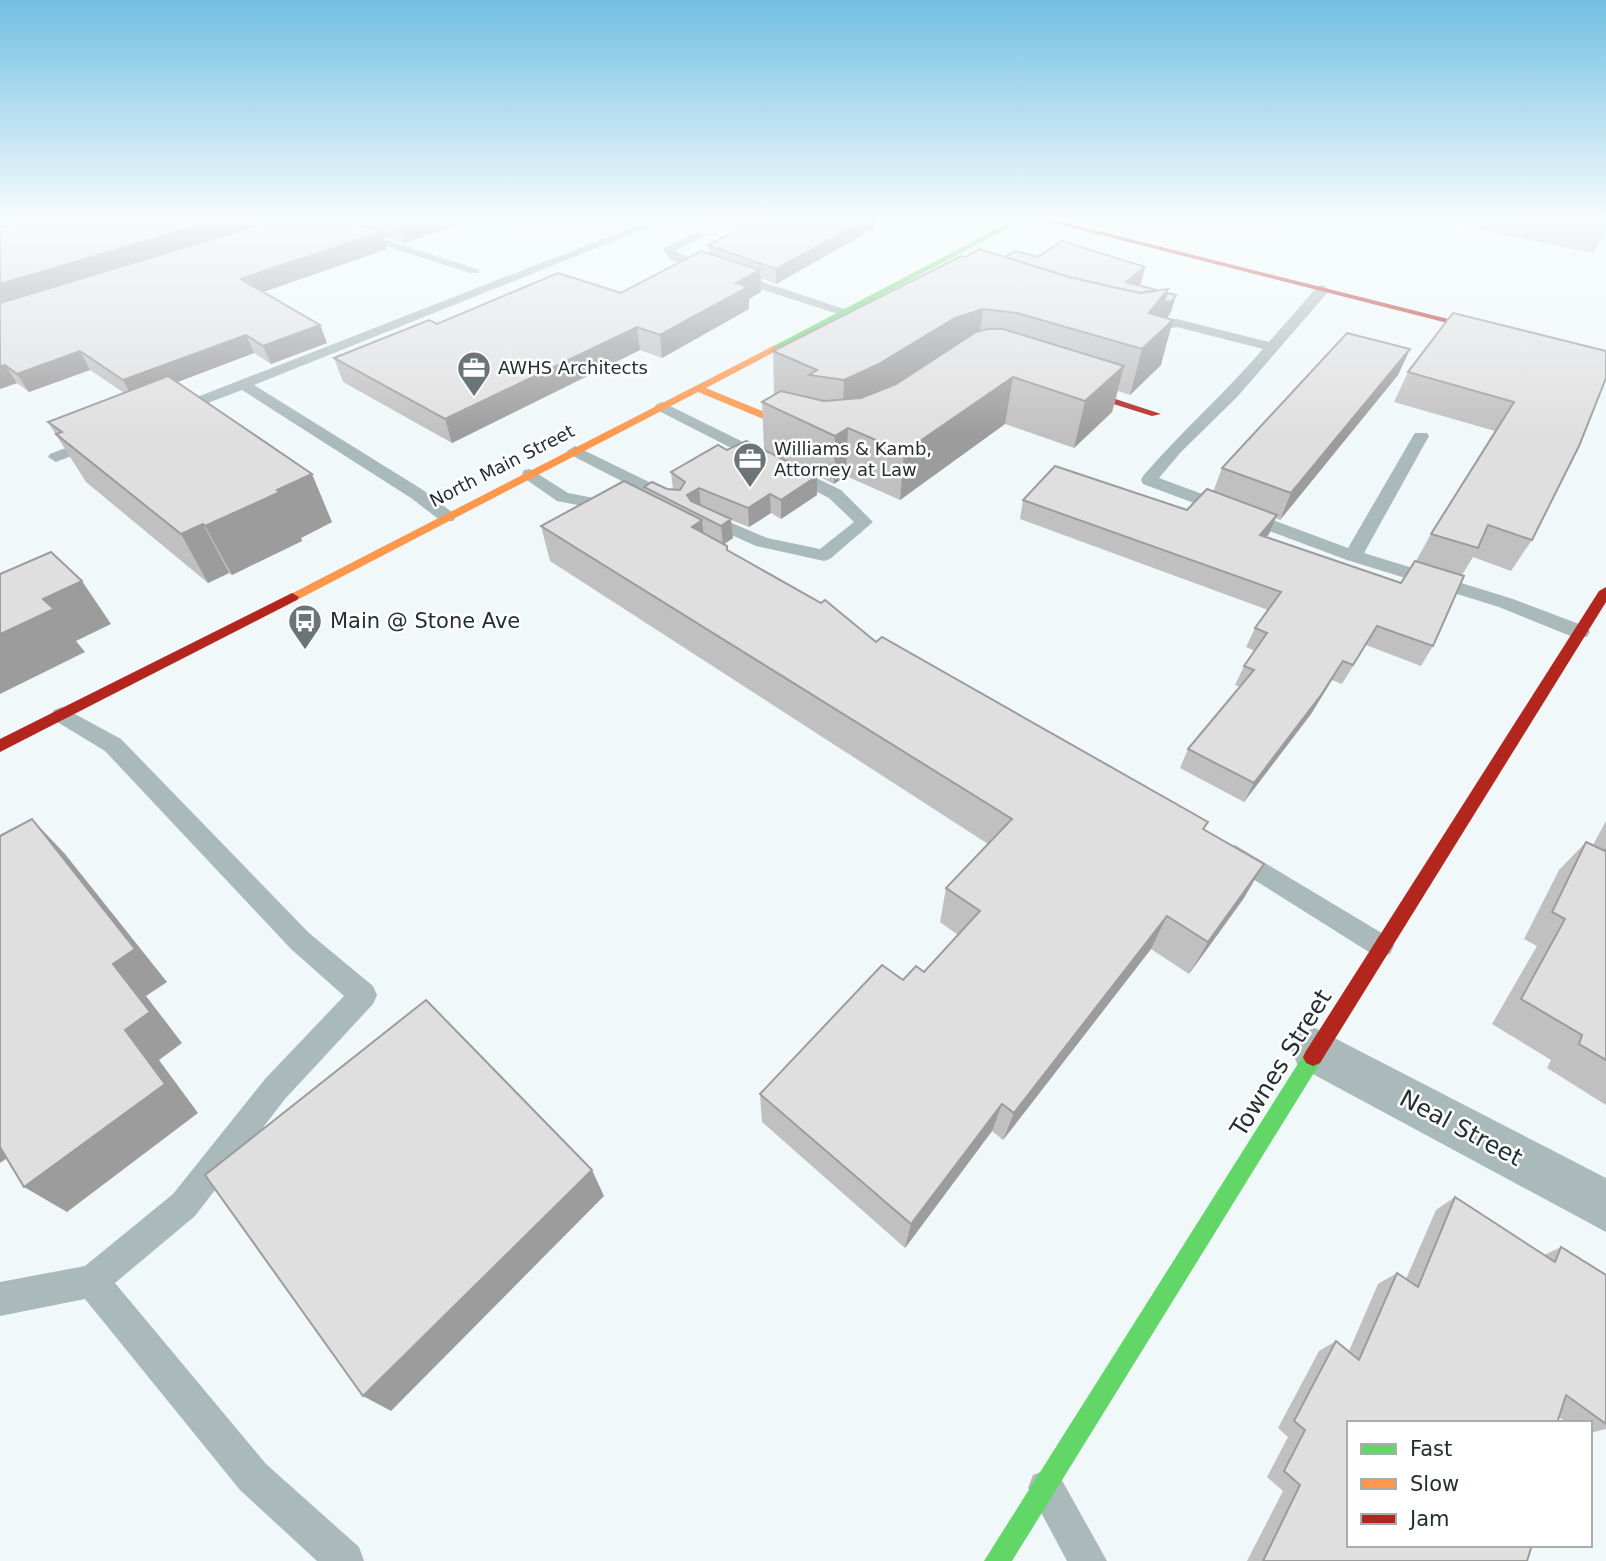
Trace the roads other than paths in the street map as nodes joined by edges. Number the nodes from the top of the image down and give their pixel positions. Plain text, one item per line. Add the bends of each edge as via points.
1 (478, 292) edge
2 (783, 292) edge
3 (880, 292) edge
4 (1320, 292) edge
5 (1334, 292) edge
6 (843, 311) junction
7 (1130, 330) edge
8 (1512, 336) edge
9 (1271, 347) junction
10 (1045, 379) edge
11 (243, 384) junction
12 (698, 388) junction
13 (662, 407) junction
14 (1156, 414) dead end
15 (156, 418) edge
16 (1421, 436) dead end
17 (106, 438) edge
18 (829, 438) edge
19 (575, 451) junction
20 (56, 457) edge
21 (530, 474) junction
22 (676, 502) edge
23 (635, 510) edge
24 (700, 514) edge
25 (446, 517) junction
26 (1353, 555) junction
27 (1606, 591) edge
28 (1580, 632) junction
29 (62, 715) junction
30 (0, 746) edge
31 (1217, 844) edge
32 (1381, 946) junction
33 (1315, 1050) junction
34 (1606, 1206) edge
35 (92, 1281) junction
36 (0, 1300) edge
37 (1044, 1485) junction
38 (345, 1561) edge
39 (996, 1561) edge
40 (1088, 1561) edge

1 - 11 lane
2 - 6 lane
3 - 6 street, North Main Street
4 - 9 lane
5 - 8 street
6 - 12 street, North Main Street
7 - 9 lane via 1177,323
9 - 26 lane via 1149,480
10 - 14 street
11 - 15 lane
11 - 25 lane
12 - 13 street, North Main Street
12 - 18 street via 803,432
13 - 19 street, North Main Street
13 - 24 lane via 835,494 864,522 824,555 762,542
16 - 26 lane
17 - 20 lane
19 - 21 street, North Main Street
19 - 22 lane
21 - 23 lane via 563,498
21 - 25 street, North Main Street
25 - 29 street, North Main Street
26 - 28 lane via 1506,603
27 - 28 street, Townes Street
28 - 32 street, Townes Street
29 - 30 street, North Main Street
29 - 35 lane via 113,745 300,941 363,995 275,1089 184,1205
31 - 32 lane
32 - 33 street, Townes Street
33 - 34 street, Neal Street
33 - 37 street, Townes Street
35 - 36 lane
35 - 38 lane via 253,1476
37 - 39 street, Townes Street
37 - 40 lane

